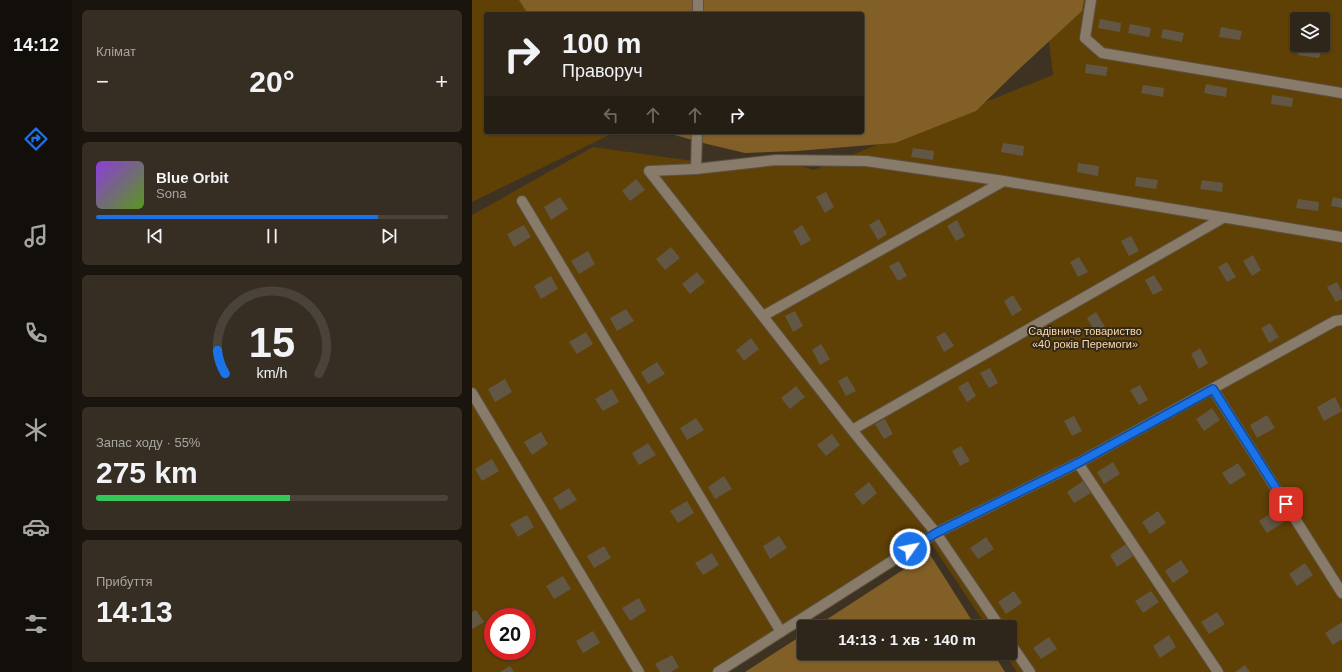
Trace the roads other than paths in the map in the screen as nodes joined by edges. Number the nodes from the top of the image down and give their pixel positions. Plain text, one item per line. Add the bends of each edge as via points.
1 (698, 0) edge
2 (1091, 0) edge
3 (698, 12) edge
4 (1342, 93) edge
5 (697, 134) edge
6 (696, 169) junction
7 (1004, 181) junction
8 (522, 201) dead end
9 (1223, 218) junction
10 (1342, 237) edge
11 (763, 316) junction
12 (1342, 320) edge
13 (1213, 389) junction
14 (472, 393) edge
15 (852, 430) junction
16 (1078, 463) junction
17 (936, 533) junction
18 (1342, 593) edge
19 (995, 620) edge
20 (781, 632) junction
21 (1017, 652) edge
22 (639, 672) edge
23 (718, 672) edge
24 (1030, 672) edge
25 (1218, 672) edge

1 - 3 lane
2 - 4 lane via 1085,38 1102,53
5 - 6 lane
6 - 7 lane via 776,160 866,161
6 - 11 lane via 648,171
7 - 9 lane
7 - 11 lane
8 - 20 lane
9 - 10 lane
9 - 15 lane
11 - 15 lane
12 - 13 lane via 1335,321
13 - 16 lane
13 - 18 lane
14 - 22 lane
15 - 17 lane
16 - 17 lane
16 - 25 lane
17 - 19 lane
17 - 20 lane
20 - 23 lane
21 - 24 lane

